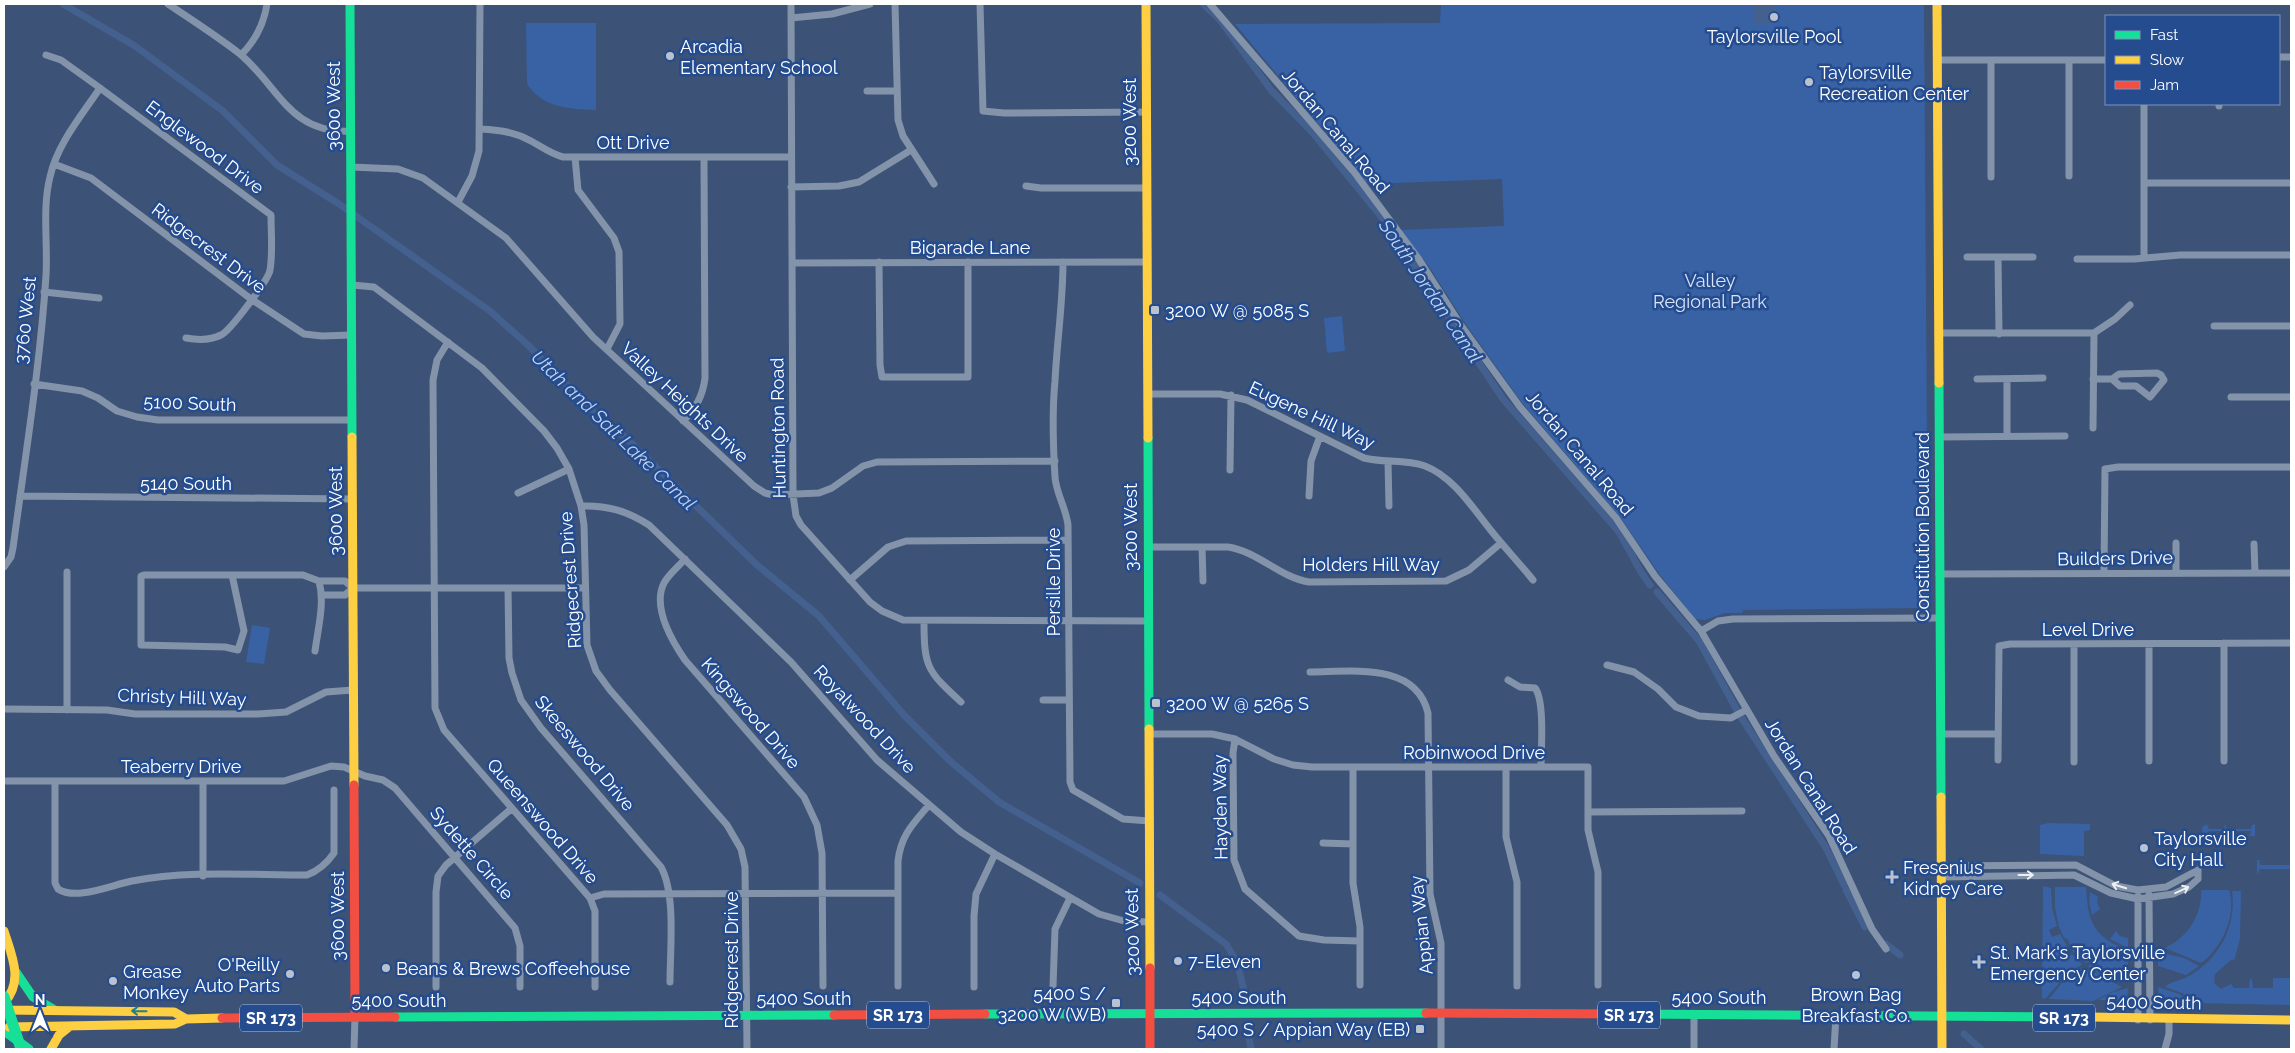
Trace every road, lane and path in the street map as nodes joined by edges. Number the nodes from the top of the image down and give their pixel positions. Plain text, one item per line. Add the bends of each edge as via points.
1 (168, 4) edge
2 (267, 4) edge
3 (350, 4) edge
4 (480, 4) edge
5 (791, 4) edge
6 (870, 4) edge
7 (895, 4) edge
8 (980, 4) edge
9 (1146, 4) edge
10 (1210, 4) edge
11 (1937, 4) edge
12 (791, 18) junction
13 (46, 55) dead end
14 (241, 55) junction
15 (1937, 60) junction
16 (1991, 60) junction
17 (2068, 60) junction
18 (2105, 60) edge
19 (100, 88) junction
20 (867, 91) dead end
21 (896, 91) junction
22 (2144, 105) edge
23 (1146, 112) junction
24 (481, 129) junction
25 (350, 131) junction
26 (911, 150) junction
27 (575, 157) junction
28 (704, 157) junction
29 (791, 157) junction
30 (54, 164) junction
31 (351, 168) junction
32 (2068, 176) dead end
33 (1991, 177) dead end
34 (2144, 183) junction
35 (2291, 183) edge
36 (934, 184) dead end
37 (1026, 186) dead end
38 (791, 187) junction
39 (1147, 188) junction
40 (458, 202) junction
41 (2291, 255) edge
42 (1968, 257) dead end
43 (1998, 257) junction
44 (2033, 257) dead end
45 (2144, 258) junction
46 (2078, 259) dead end
47 (792, 262) junction
48 (879, 262) junction
49 (968, 262) junction
50 (1063, 262) junction
51 (1147, 262) junction
52 (352, 285) junction
53 (44, 292) junction
54 (99, 298) dead end
55 (251, 299) junction
56 (2130, 305) dead end
57 (2214, 326) dead end
58 (2291, 326) edge
59 (1938, 333) junction
60 (2094, 333) junction
61 (1998, 334) junction
62 (352, 335) junction
63 (186, 338) dead end
64 (448, 342) junction
65 (606, 349) junction
66 (2007, 378) junction
67 (2043, 378) dead end
68 (1977, 379) dead end
69 (2093, 379) junction
70 (2112, 379) junction
71 (34, 384) junction
72 (1148, 394) junction
73 (1231, 395) junction
74 (2232, 397) dead end
75 (2291, 397) edge
76 (352, 420) junction
77 (683, 421) junction
78 (2093, 428) dead end
79 (1320, 436) junction
80 (2007, 436) junction
81 (2065, 436) dead end
82 (1939, 437) junction
83 (1054, 461) junction
84 (1388, 462) junction
85 (2291, 467) edge
86 (569, 469) junction
87 (1230, 470) dead end
88 (518, 493) dead end
89 (793, 495) junction
90 (20, 496) junction
91 (1309, 496) dead end
92 (352, 499) junction
93 (581, 506) junction
94 (1389, 506) dead end
95 (1068, 540) junction
96 (1501, 543) junction
97 (2176, 543) dead end
98 (2254, 544) dead end
99 (1148, 547) junction
100 (1202, 547) junction
101 (685, 559) junction
102 (4, 567) edge
103 (67, 572) dead end
104 (2176, 572) junction
105 (2104, 573) junction
106 (2255, 573) junction
107 (2291, 573) edge
108 (1939, 574) junction
109 (232, 575) junction
110 (319, 580) junction
111 (850, 580) junction
112 (1533, 580) dead end
113 (1203, 581) dead end
114 (353, 588) junction
115 (433, 588) junction
116 (508, 588) junction
117 (584, 588) junction
118 (321, 594) junction
119 (1939, 618) junction
120 (924, 621) junction
121 (1068, 621) junction
122 (1148, 621) junction
123 (1701, 631) junction
124 (2224, 643) junction
125 (2291, 643) edge
126 (2074, 644) junction
127 (2149, 644) junction
128 (316, 651) dead end
129 (1606, 665) dead end
130 (1310, 672) dead end
131 (1508, 680) dead end
132 (354, 690) junction
133 (1043, 700) dead end
134 (1069, 700) junction
135 (960, 702) dead end
136 (4, 709) edge
137 (67, 710) junction
138 (1746, 710) junction
139 (1148, 734) junction
140 (1941, 734) junction
141 (1998, 734) junction
142 (1236, 739) junction
143 (1998, 760) dead end
144 (2149, 761) dead end
145 (2224, 761) dead end
146 (2074, 762) dead end
147 (1506, 767) junction
148 (1541, 767) junction
149 (1352, 768) junction
150 (1429, 768) junction
151 (354, 771) junction
152 (4, 781) edge
153 (55, 781) junction
154 (203, 781) junction
155 (334, 790) dead end
156 (930, 805) junction
157 (511, 808) junction
158 (1742, 811) dead end
159 (1588, 812) junction
160 (1149, 821) junction
161 (1322, 843) dead end
162 (1353, 844) junction
163 (995, 854) junction
164 (455, 857) junction
165 (1942, 871) junction
166 (204, 876) junction
167 (2138, 890) junction
168 (2148, 890) junction
169 (746, 892) junction
170 (823, 892) junction
171 (670, 893) junction
172 (898, 893) junction
173 (590, 898) junction
174 (1070, 898) junction
175 (2138, 899) junction
176 (2149, 899) junction
177 (1149, 922) junction
178 (4, 931) edge
179 (1360, 941) junction
180 (1886, 949) dead end
181 (16, 972) junction
182 (670, 982) dead end
183 (1360, 985) dead end
184 (1598, 985) dead end
185 (823, 986) dead end
186 (898, 986) dead end
187 (1517, 986) dead end
188 (436, 987) dead end
189 (520, 987) dead end
190 (595, 987) dead end
191 (974, 987) dead end
192 (1053, 987) dead end
193 (4, 997) edge
194 (55, 1010) junction
195 (5, 1013) edge
196 (1150, 1014) junction
197 (1440, 1015) junction
198 (1694, 1015) junction
199 (1836, 1015) junction
200 (1942, 1015) junction
201 (746, 1016) junction
202 (355, 1017) junction
203 (186, 1019) junction
204 (2144, 1020) junction
205 (2169, 1020) junction
206 (2291, 1020) edge
207 (69, 1026) junction
208 (7, 1028) edge
209 (21, 1049) edge
210 (28, 1049) edge
211 (51, 1049) edge
212 (354, 1049) edge
213 (746, 1049) edge
214 (1150, 1049) edge
215 (1441, 1049) edge
216 (1694, 1049) edge
217 (1834, 1049) edge
218 (1942, 1049) edge
219 (2165, 1049) edge

1 - 14 street
2 - 14 street via 256,35
3 - 25 main road, 3600 West
4 - 24 street
5 - 12 street, Huntington Road
6 - 12 street via 832,14
7 - 21 street
8 - 23 street via 983,111
9 - 23 main road, 3200 West
10 - 123 street, Jordan Canal Road via 1354,172 1418,258 1460,324 1520,407 1616,518 1656,576
11 - 15 main road, Constitution Boulevard
12 - 29 street, Huntington Road
13 - 19 street, Englewood Drive via 60,60
14 - 25 street via 299,119 321,129
15 - 16 street
15 - 59 main road, Constitution Boulevard
16 - 17 street
16 - 33 street
17 - 18 street
17 - 32 street
19 - 30 street, 3760 West via 67,137
19 - 55 street, Englewood Drive via 271,215 270,272
20 - 21 street
21 - 26 street via 898,120
22 - 34 street
23 - 39 main road, 3200 West
24 - 27 street, Ott Drive via 511,132 555,155
24 - 40 street via 476,166
25 - 31 main road, 3600 West
26 - 36 street
26 - 38 street via 859,182 839,186
27 - 28 street, Ott Drive
27 - 65 street via 578,190 614,238 619,252 620,324
28 - 29 street, Ott Drive
28 - 77 street via 705,378 697,405
29 - 38 street, Huntington Road
30 - 53 street, 3760 West via 47,192
30 - 55 street, Ridgecrest Drive via 91,178
31 - 40 street, Valley Heights Drive via 380,167 411,173
31 - 52 main road, 3600 West
34 - 35 street
34 - 45 street
37 - 39 street
38 - 47 street, Huntington Road
39 - 51 main road, 3200 West
40 - 65 street, Valley Heights Drive via 511,243
41 - 45 street
42 - 43 street
43 - 44 street
43 - 61 street
45 - 46 street
47 - 48 street, Bigarade Lane
47 - 89 street, Huntington Road
48 - 49 street, Bigarade Lane
48 - 49 street via 882,377 968,377
49 - 50 street, Bigarade Lane
50 - 51 street, Bigarade Lane
50 - 83 street, Persille Drive via 1063,298 1054,383
51 - 72 main road, 3200 West
52 - 62 main road, 3600 West
52 - 64 street, Ridgecrest Drive via 374,287
53 - 54 street
53 - 71 street, 3760 West
55 - 62 street, Ridgecrest Drive via 304,334
55 - 63 street via 231,327 221,335
56 - 60 street
57 - 58 street
59 - 61 street
59 - 82 main road, Constitution Boulevard
60 - 61 street
60 - 69 street
62 - 76 main road, 3600 West
64 - 86 street, Ridgecrest Drive via 482,368 544,431
64 - 115 street, Queenswood Drive via 437,360 433,380
65 - 77 street, Valley Heights Drive
66 - 67 street
66 - 68 street
66 - 80 street
69 - 70 street
69 - 78 street
70 - 70 street via 2119,374 2157,373 2164,380 2150,397 2136,386 2120,386
71 - 76 street, 5100 South via 82,391 98,398 116,414 158,420
71 - 90 street, 3760 West
72 - 73 street, Eugene Hill Way
72 - 99 main road, 3200 West
73 - 79 street, Eugene Hill Way
73 - 87 street
74 - 75 street
76 - 92 main road, 3600 West
77 - 89 street, Valley Heights Drive via 760,490 773,495
79 - 84 street, Eugene Hill Way via 1364,458
79 - 91 street via 1309,470
80 - 81 street
80 - 82 street
82 - 108 main road, Constitution Boulevard
83 - 89 street, Valley Heights Drive via 877,462 863,466 826,491
83 - 95 street, Persille Drive via 1056,485 1067,516
84 - 94 street
84 - 96 street, Eugene Hill Way via 1416,464 1441,475
85 - 105 street via 2105,469
86 - 88 street
86 - 93 street, Ridgecrest Drive
89 - 111 street, Huntington Road via 796,516 801,525
90 - 92 street, 5140 South
90 - 102 street, 3760 West via 11,557
92 - 114 main road, 3600 West
93 - 101 street, Royalwood Drive via 610,508 636,517
93 - 117 street, Ridgecrest Drive
95 - 111 street via 906,541 888,547
95 - 121 street, Persille Drive
96 - 100 street, Holders Hill Way via 1458,576 1446,581 1426,582 1296,580 1240,548
96 - 112 street, Eugene Hill Way
97 - 104 street
98 - 106 street
99 - 100 street, Holders Hill Way
99 - 122 main road, 3200 West
100 - 113 street
101 - 156 street, Royalwood Drive via 791,662 878,760
101 - 170 street, Kingswood Drive via 668,577 661,594 662,612 670,637 685,660 812,810 821,840
103 - 137 street
104 - 105 street, Builders Drive
104 - 106 street, Builders Drive
105 - 108 street, Builders Drive
106 - 107 street, Builders Drive
108 - 119 main road, Constitution Boulevard
109 - 109 street via 140,576 141,645 238,650 244,631
109 - 110 street via 303,575
110 - 114 street via 345,581
110 - 118 street
111 - 120 street, Huntington Road via 882,611 903,620
114 - 115 street
114 - 118 street via 345,595
114 - 132 main road, 3600 West
115 - 116 street
115 - 157 street, Queenswood Drive via 434,697 438,719
116 - 117 street
116 - 171 street, Skeeswood Drive via 509,658 521,700 541,728 662,867
117 - 169 street, Ridgecrest Drive via 587,645 596,671 735,837 743,858
118 - 128 street
119 - 123 street via 1733,619 1718,621
119 - 140 main road, Constitution Boulevard
120 - 121 street, Huntington Road
120 - 135 street via 926,664 935,678
121 - 122 street, Huntington Road
121 - 134 street, Persille Drive
122 - 139 main road, 3200 West
123 - 138 street, Jordan Canal Road
124 - 125 street, Level Drive
124 - 127 street, Level Drive
124 - 145 street
126 - 127 street, Level Drive
126 - 141 street, Level Drive via 1999,646
126 - 146 street
127 - 144 street
129 - 138 street via 1634,672 1676,707 1700,716 1731,718
130 - 150 street, Appian Way via 1387,673 1410,686 1421,695 1428,713
131 - 148 street via 1520,687 1535,688 1538,693
132 - 137 street, Christy Hill Way via 326,692 286,712 258,714 135,714
132 - 151 main road, 3600 West
133 - 134 street
134 - 160 street, Persille Drive via 1070,782 1073,790 1123,819
136 - 137 street, Christy Hill Way
138 - 180 street, Jordan Canal Road via 1828,836 1872,929
139 - 142 street, Robinwood Drive via 1212,734
139 - 160 main road, 3200 West
140 - 141 street
140 - 165 main road, Constitution Boulevard
141 - 143 street, Level Drive
142 - 149 street, Robinwood Drive via 1292,765
142 - 179 street, Hayden Way via 1233,753 1234,860 1245,889 1298,936
147 - 148 street, Robinwood Drive
147 - 150 street, Robinwood Drive
147 - 187 street via 1506,837 1516,882
148 - 159 street, Robinwood Drive via 1588,767
149 - 150 street, Robinwood Drive
149 - 162 street
150 - 197 street, Appian Way via 1430,894 1441,943
151 - 154 street, Teaberry Drive via 331,766 284,782
151 - 164 street, Sydette Circle via 389,783
151 - 202 main road, 3600 West
152 - 153 street, Teaberry Drive
153 - 154 street, Teaberry Drive
153 - 166 street via 55,883 64,893 71,895 164,876
154 - 166 street
155 - 166 street via 334,853 314,873
156 - 163 street, Royalwood Drive via 961,832
156 - 172 street via 905,834 900,847
157 - 164 street
157 - 173 street, Queenswood Drive
158 - 159 street
159 - 184 street, Robinwood Drive via 1588,830 1598,872
160 - 177 main road, 3200 West
161 - 162 street
162 - 179 street via 1353,883
163 - 174 street, Royalwood Drive
163 - 191 street via 976,894
164 - 188 street via 441,870 436,883
164 - 189 street, Sydette Circle via 515,928 520,946
167 -> 165 street via 2116,886 2076,865
165 -> 175 street via 2074,875 2111,893
165 - 200 main road, Constitution Boulevard
167 - 168 street
167 - 175 street
168 - 176 street
176 -> 168 street via 2189,887 2198,879 2198,870 2173,885
169 - 170 street, Queenswood Drive
169 - 171 street, Queenswood Drive
169 - 201 street, Ridgecrest Drive
170 - 172 street, Queenswood Drive
170 - 185 street, Kingswood Drive
171 - 173 street, Queenswood Drive via 604,894
171 - 182 street, Skeeswood Drive
172 - 186 street
173 - 190 street via 595,911
174 - 177 street, Royalwood Drive via 1111,918
174 - 192 street via 1055,929
175 - 176 street
175 - 204 street
176 - 204 street
177 - 196 main road, 3200 West
178 - 181 main road
179 - 183 street
181 - 194 main road via 33,997
181 - 195 main road via 14,993
193 - 209 main road, bridge
194 - 195 main road, 5400 South / SR 173
203 -> 194 main road, 5400 South / SR 173 via 174,1012
195 - 208 main road
196 - 197 main road, 5400 South / SR 173
196 - 201 main road, 5400 South / SR 173
196 - 214 main road, 3200 West
197 - 198 main road, 5400 South / SR 173
197 - 215 street, Appian Way
198 - 199 main road, 5400 South / SR 173
198 - 216 street
199 - 200 main road, 5400 South / SR 173
199 - 217 street
200 - 204 main road, 5400 South / SR 173
200 - 218 main road, Constitution Boulevard
201 - 202 main road, 5400 South / SR 173
201 - 213 street, Ridgecrest Drive
202 - 203 main road, 5400 South / SR 173
202 - 212 street
203 - 207 main road, 5400 South / SR 173 via 174,1024
204 - 205 main road, 5400 South / SR 173
205 - 206 main road, 5400 South / SR 173
205 - 219 street
207 - 208 main road, 5400 South / SR 173
207 - 211 main road
208 - 210 main road

